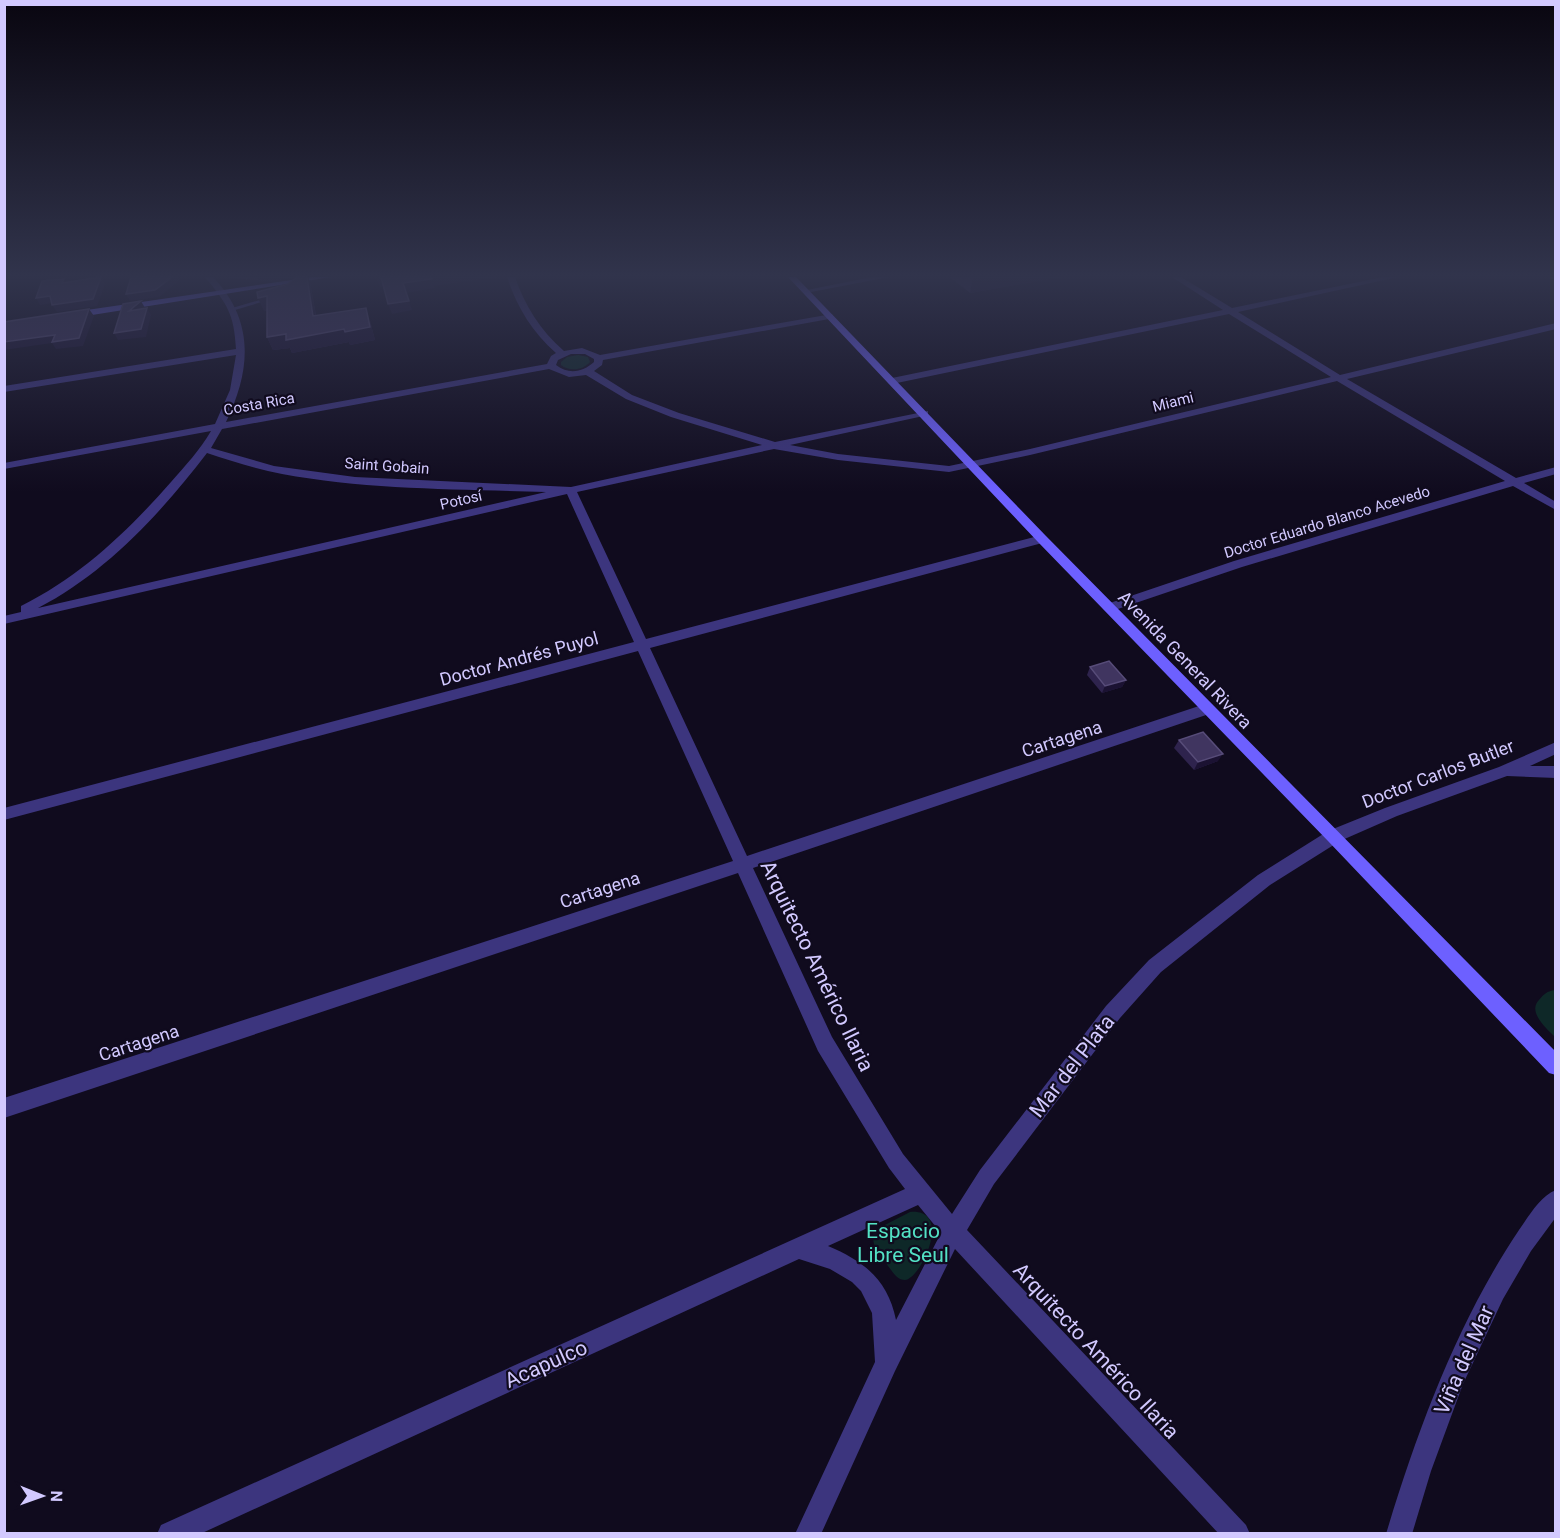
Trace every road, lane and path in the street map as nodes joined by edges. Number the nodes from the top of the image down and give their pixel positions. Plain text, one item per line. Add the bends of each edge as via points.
1 (555, 349) edge
2 (649, 349) edge
3 (861, 349) edge
4 (1045, 349) edge
5 (1292, 349) edge
6 (1458, 349) edge
7 (241, 351) joint
8 (561, 354) junction
9 (598, 358) junction
10 (551, 366) junction
11 (587, 371) junction
12 (1337, 377) junction
13 (892, 381) junction
14 (4, 389) edge
15 (924, 413) junction
16 (219, 427) junction
17 (776, 446) junction
18 (204, 449) junction
19 (972, 465) junction
20 (4, 466) edge
21 (1556, 470) edge
22 (1514, 482) junction
23 (571, 490) junction
24 (1556, 507) edge
25 (1042, 539) junction
26 (1109, 608) junction
27 (4, 620) edge
28 (642, 645) junction
29 (1207, 709) junction
30 (1556, 747) edge
31 (1504, 771) junction
32 (1556, 772) edge
33 (4, 814) edge
34 (1334, 836) junction
35 (741, 864) junction
36 (1556, 1066) edge
37 (4, 1108) edge
38 (922, 1192) junction
39 (1556, 1200) edge
40 (952, 1230) junction
41 (801, 1249) junction
42 (886, 1363) junction
43 (170, 1533) edge
44 (808, 1533) edge
45 (1237, 1533) edge
46 (1399, 1533) edge

1 - 8 street
2 - 9 street
3 - 13 main road, Avenida General Rivera
4 - 13 street
5 - 12 street
6 - 12 street, Miami
7 - 14 street
7 - 16 street via 235,387
8 - 9 street via 586,351
8 - 10 street via 551,361
9 - 11 street via 597,365
10 - 11 street, Costa Rica via 565,374
10 - 16 street, Costa Rica
11 - 17 street, Miami via 638,400 675,415
12 - 19 street, Miami
12 - 22 street
13 - 15 main road, Avenida General Rivera
15 - 17 street, Potosí
15 - 19 main road, Avenida General Rivera
16 - 18 street
16 - 20 street, Costa Rica
17 - 19 street, Miami via 925,468
17 - 23 street, Potosí
18 - 23 street, Saint Gobain via 284,471 340,478
18 - 27 street via 151,511 84,573 41,602
19 - 25 main road, Avenida General Rivera
21 - 22 street, Doctor Eduardo Blanco Acevedo
22 - 24 street
22 - 26 street, Doctor Eduardo Blanco Acevedo via 1238,564
23 - 27 street, Potosí
23 - 28 street, Arquitecto Américo Ilaria
25 - 26 main road, Avenida General Rivera
25 - 28 street, Doctor Andrés Puyol
26 - 29 main road, Avenida General Rivera
28 - 33 street, Doctor Andrés Puyol
28 - 35 street, Arquitecto Américo Ilaria
29 - 34 main road, Avenida General Rivera
29 - 35 street, Cartagena
30 - 31 street, Doctor Carlos Butler
31 - 32 street
31 - 34 street, Doctor Carlos Butler
34 - 36 main road, Avenida General Rivera
34 - 40 street, Mar del Plata via 1264,880 1155,966 1106,1021 987,1177
35 - 37 street, Cartagena
35 - 38 street, Arquitecto Américo Ilaria via 825,1044 896,1161
38 - 40 street, Arquitecto Américo Ilaria
38 - 41 street, Acapulco
39 - 46 street, Viña del Mar via 1540,1216 1514,1257 1470,1337
40 - 42 street, Mar del Plata
40 - 45 street, Arquitecto Américo Ilaria
41 - 42 street, Mar del Plata via 846,1263 872,1288 881,1306
41 - 43 street, Acapulco
42 - 44 street, Mar del Plata

